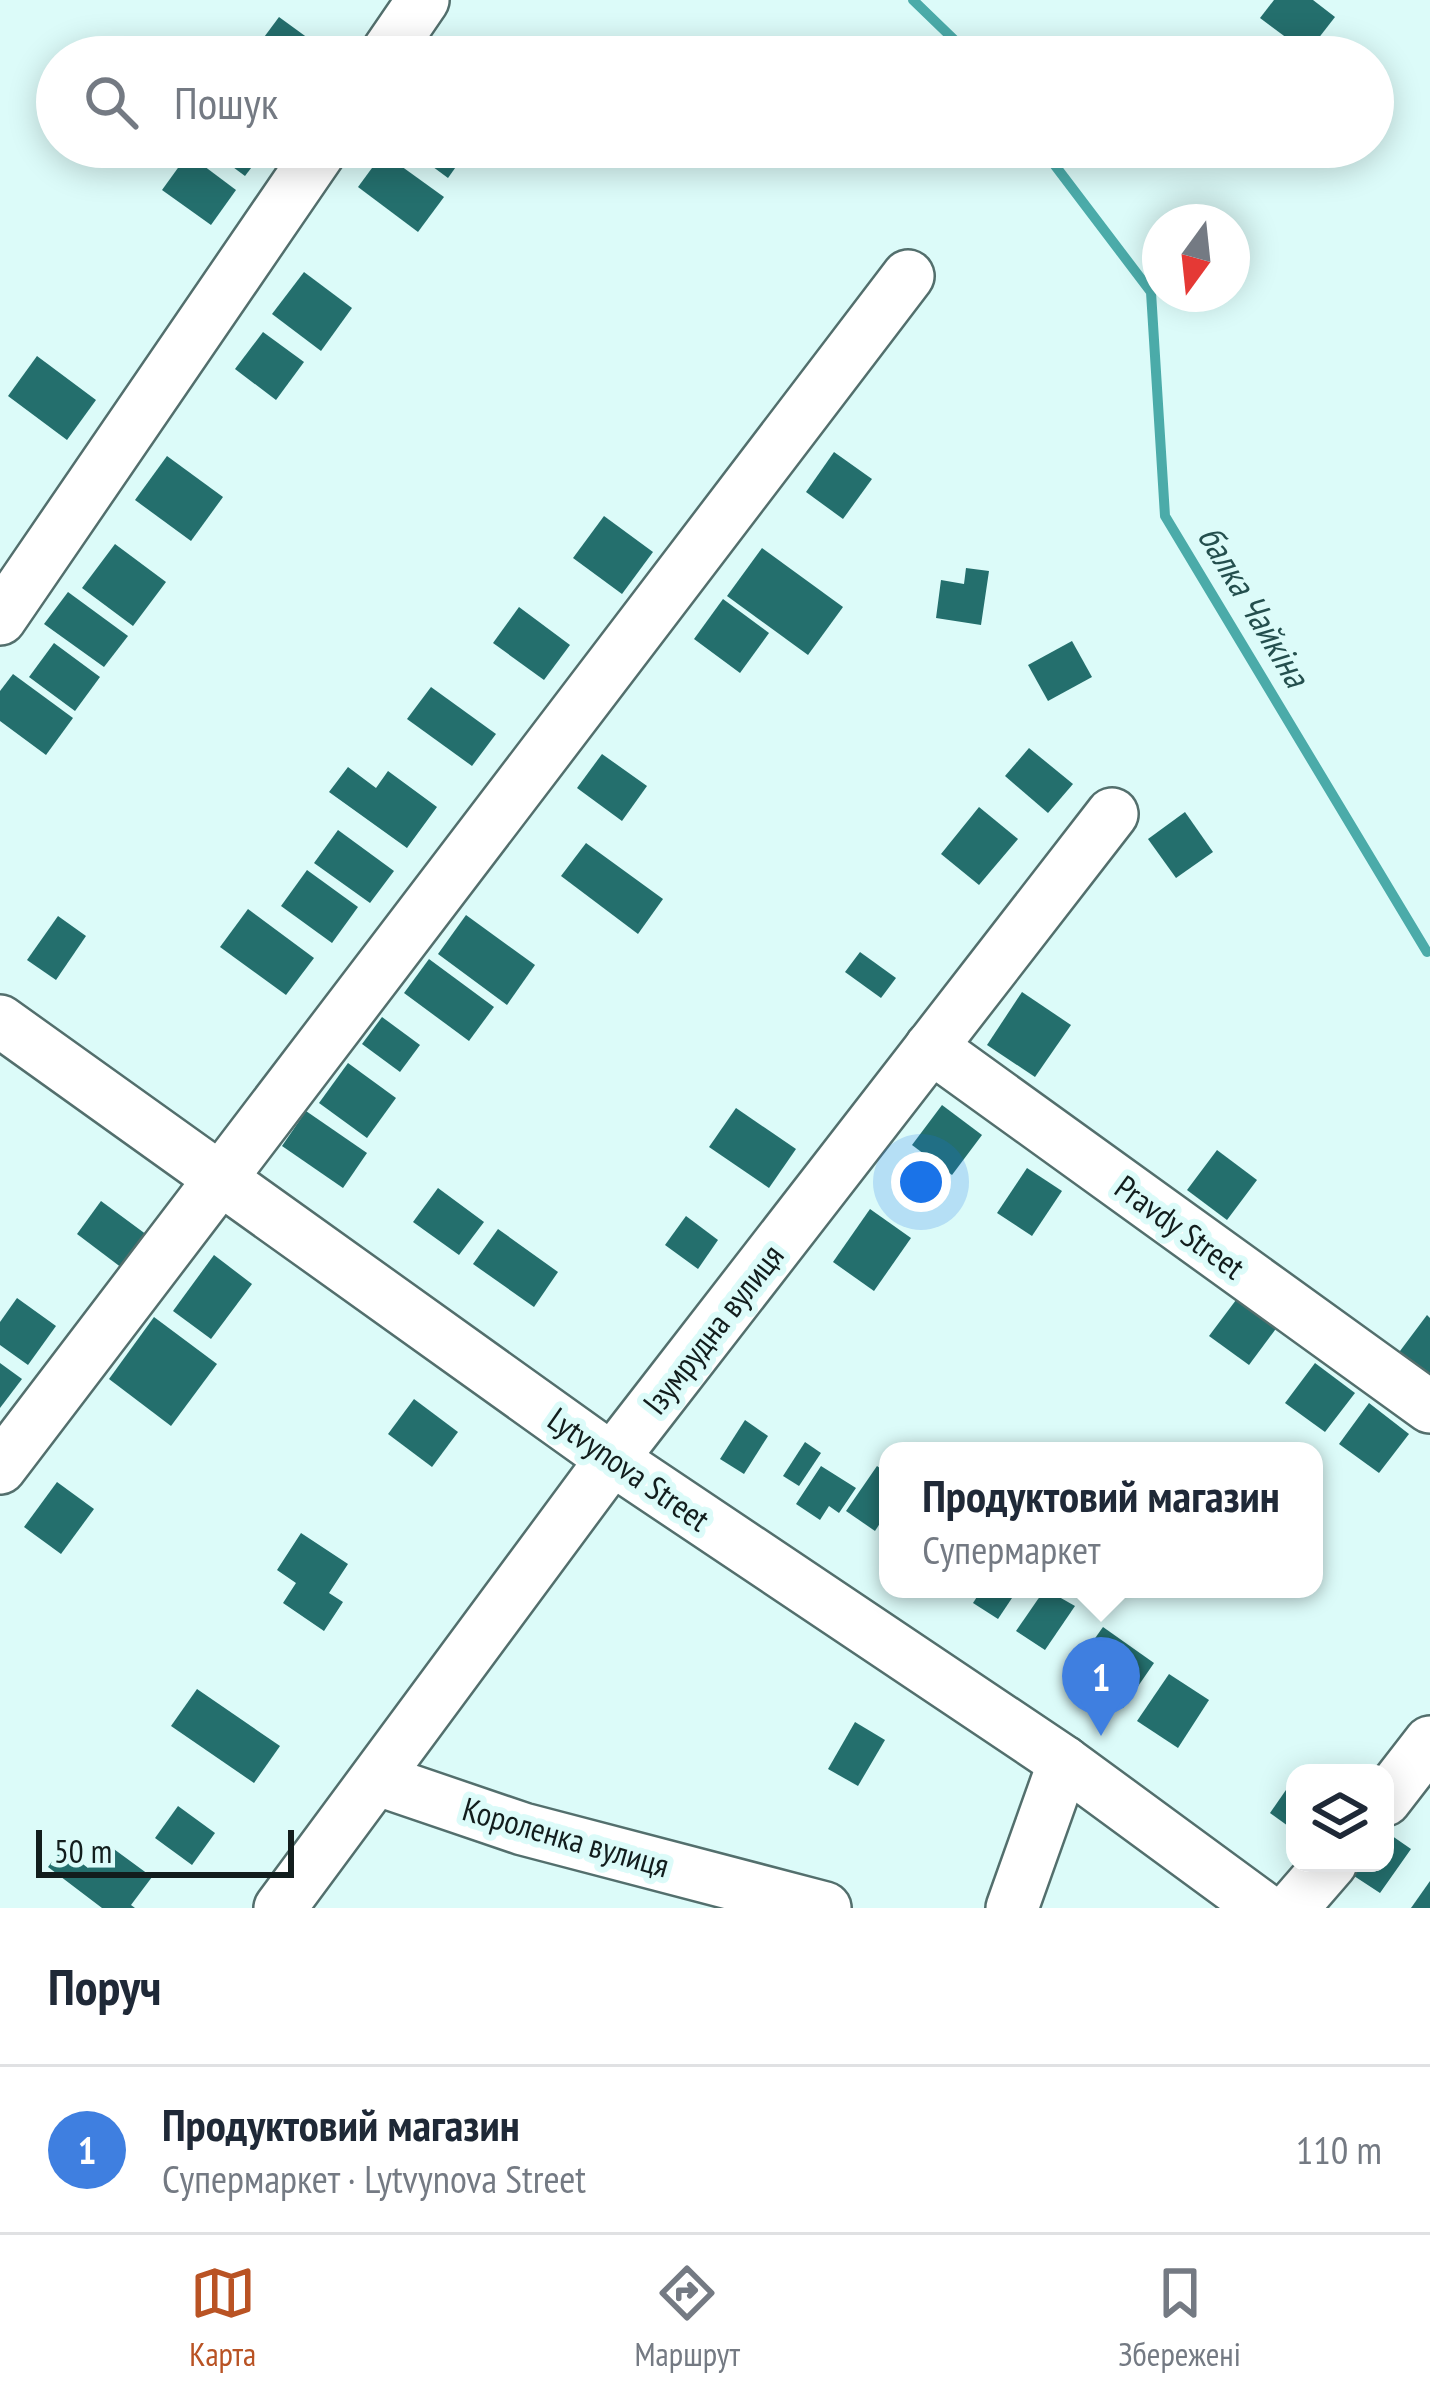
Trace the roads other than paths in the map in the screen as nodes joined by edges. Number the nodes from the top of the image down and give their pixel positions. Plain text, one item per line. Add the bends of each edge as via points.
1 (423, 0) edge
2 (398, 36) edge
3 (309, 168) edge
4 (908, 275) dead end
5 (0, 619) edge
6 (1112, 814) dead end
7 (0, 1022) edge
8 (931, 1047) junction
9 (220, 1176) junction
10 (1430, 1406) edge
11 (612, 1460) junction
12 (0, 1468) edge
13 (1430, 1742) edge
14 (1064, 1762) junction
15 (379, 1780) junction
16 (1394, 1788) edge
17 (1322, 1872) edge
18 (280, 1908) edge
19 (825, 1908) edge
20 (1012, 1908) edge
21 (1263, 1908) edge
22 (1292, 1908) edge

1 - 2 street
3 - 5 street
4 - 9 street
6 - 8 street, Ізумрудна вулиця
7 - 9 street, Lytvynova Street
8 - 10 street, Pravdy Street
8 - 11 street, Ізумрудна вулиця
9 - 11 street, Lytvynova Street
9 - 12 street
11 - 14 street, Lytvynova Street
11 - 15 street, Ізумрудна вулиця
13 - 16 street
14 - 20 street
14 - 21 street, Lytvynova Street
15 - 18 street, Ізумрудна вулиця
15 - 19 street, Короленка вулиця via 523,1829
17 - 22 street

